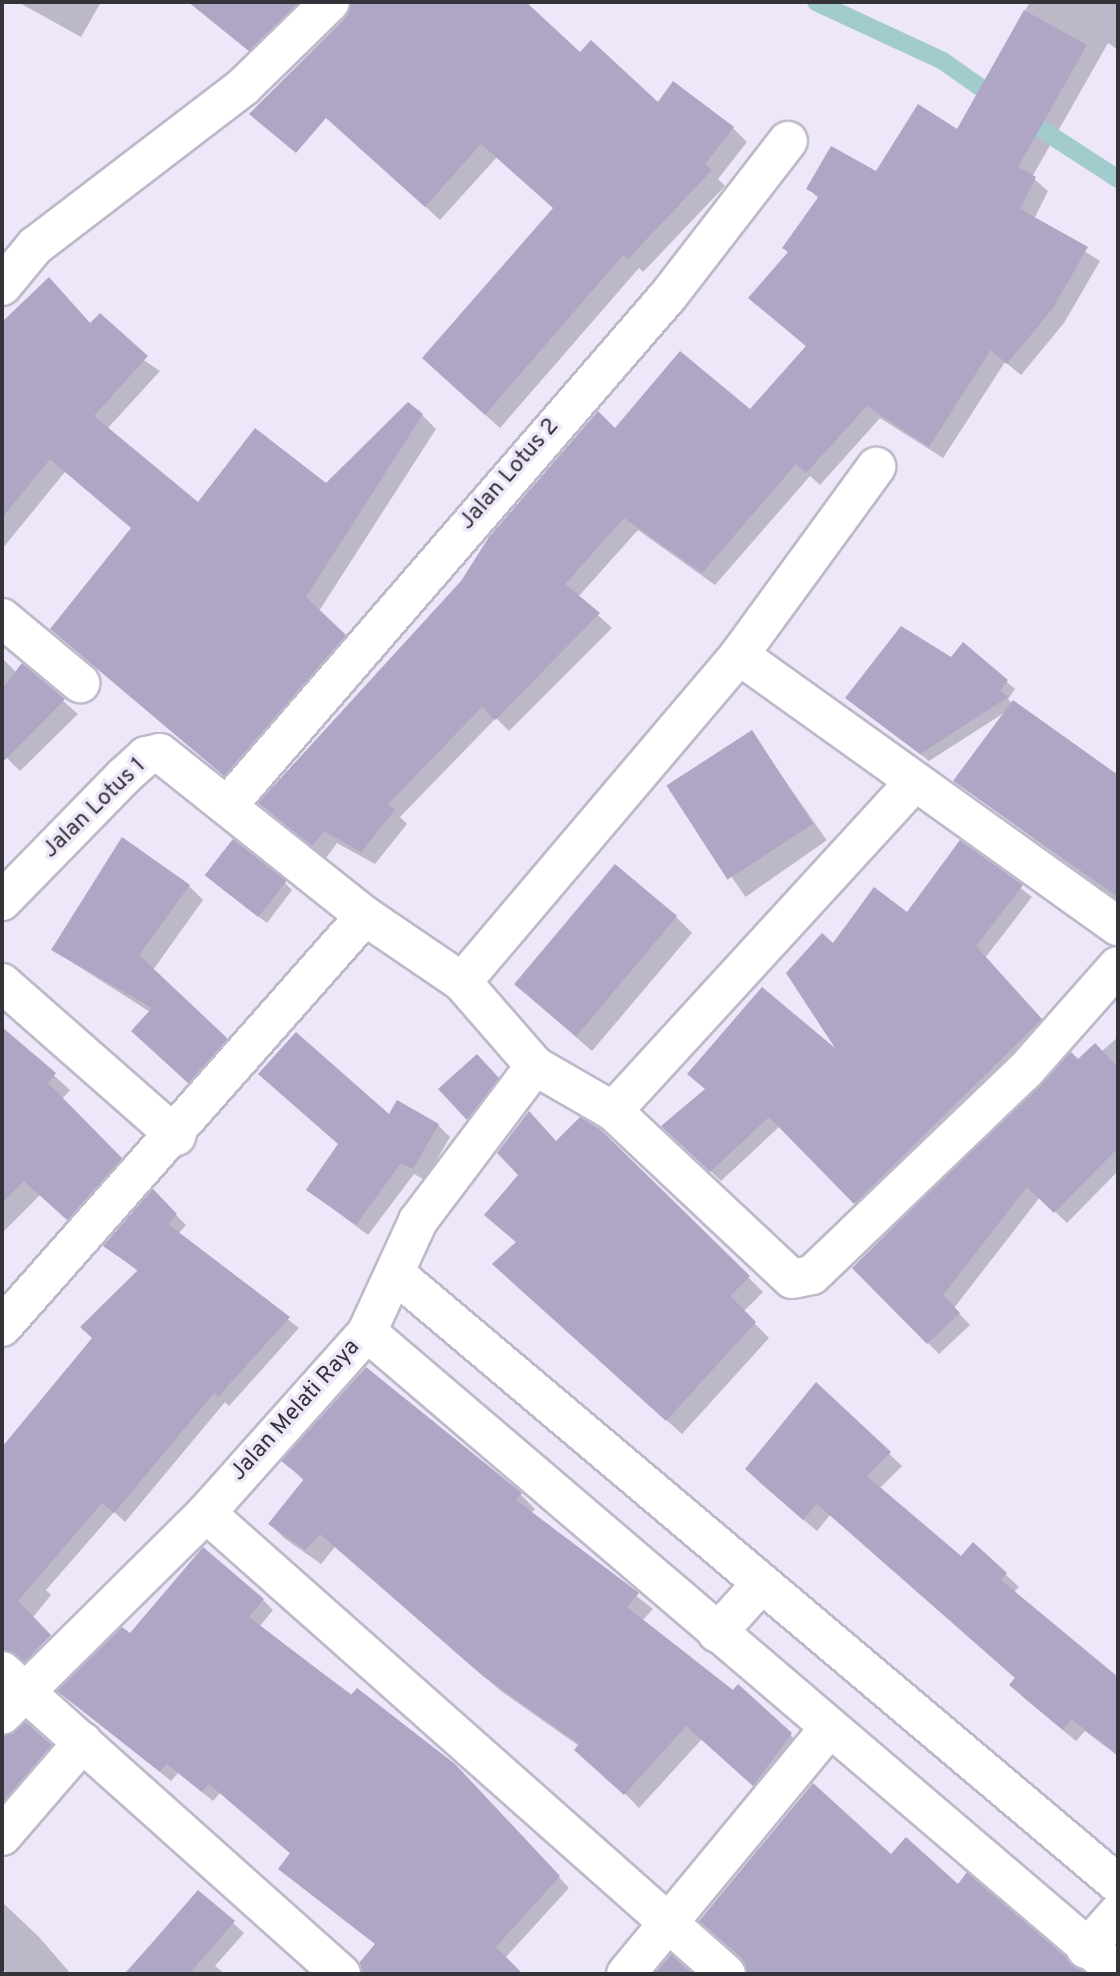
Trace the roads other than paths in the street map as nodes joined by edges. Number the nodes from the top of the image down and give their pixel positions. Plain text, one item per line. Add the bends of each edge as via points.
1 (330, 2) edge
2 (788, 141) dead end
3 (2, 286) edge
4 (876, 467) dead end
5 (2, 618) edge
6 (739, 655) junction
7 (80, 683) dead end
8 (914, 783) junction
9 (227, 806) junction
10 (2, 901) edge
11 (365, 916) junction
12 (1118, 926) edge
13 (1118, 966) edge
14 (463, 982) junction
15 (2, 983) edge
16 (536, 1066) junction
17 (613, 1111) junction
18 (176, 1136) junction
19 (398, 1276) junction
20 (2, 1327) edge
21 (366, 1332) junction
22 (205, 1513) junction
23 (762, 1583) junction
24 (717, 1633) junction
25 (10, 1693) edge
26 (830, 1729) junction
27 (83, 1742) junction
28 (2, 1836) edge
29 (1118, 1884) edge
30 (1118, 1913) edge
31 (669, 1923) junction
32 (1086, 1949) junction
33 (1118, 1973) edge
34 (341, 1974) edge
35 (626, 1974) edge
36 (726, 1974) edge

1 - 3 street via 244,86 35,246
2 - 9 street, Jalan Lotus 2 via 668,296
4 - 6 street
5 - 7 street
6 - 8 street
6 - 14 street
8 - 12 street
8 - 17 street
9 - 10 street, Jalan Lotus 1 via 160,753 146,756
9 - 11 street
11 - 14 street
11 - 18 street
13 - 17 street via 1026,1071 804,1278 792,1279
14 - 16 street
15 - 18 street
16 - 17 street
16 - 19 street, Jalan Melati Raya via 418,1221
18 - 20 street
19 - 21 street, Jalan Melati Raya
19 - 23 street
21 - 22 street, Jalan Melati Raya
21 - 24 street
22 - 25 street, Jalan Melati Raya
22 - 31 street
23 - 24 street
23 - 29 street
24 - 26 street
25 - 27 street
26 - 31 street
26 - 32 street
27 - 28 street
27 - 34 street
30 - 32 street
31 - 35 street
31 - 36 street
32 - 33 street

